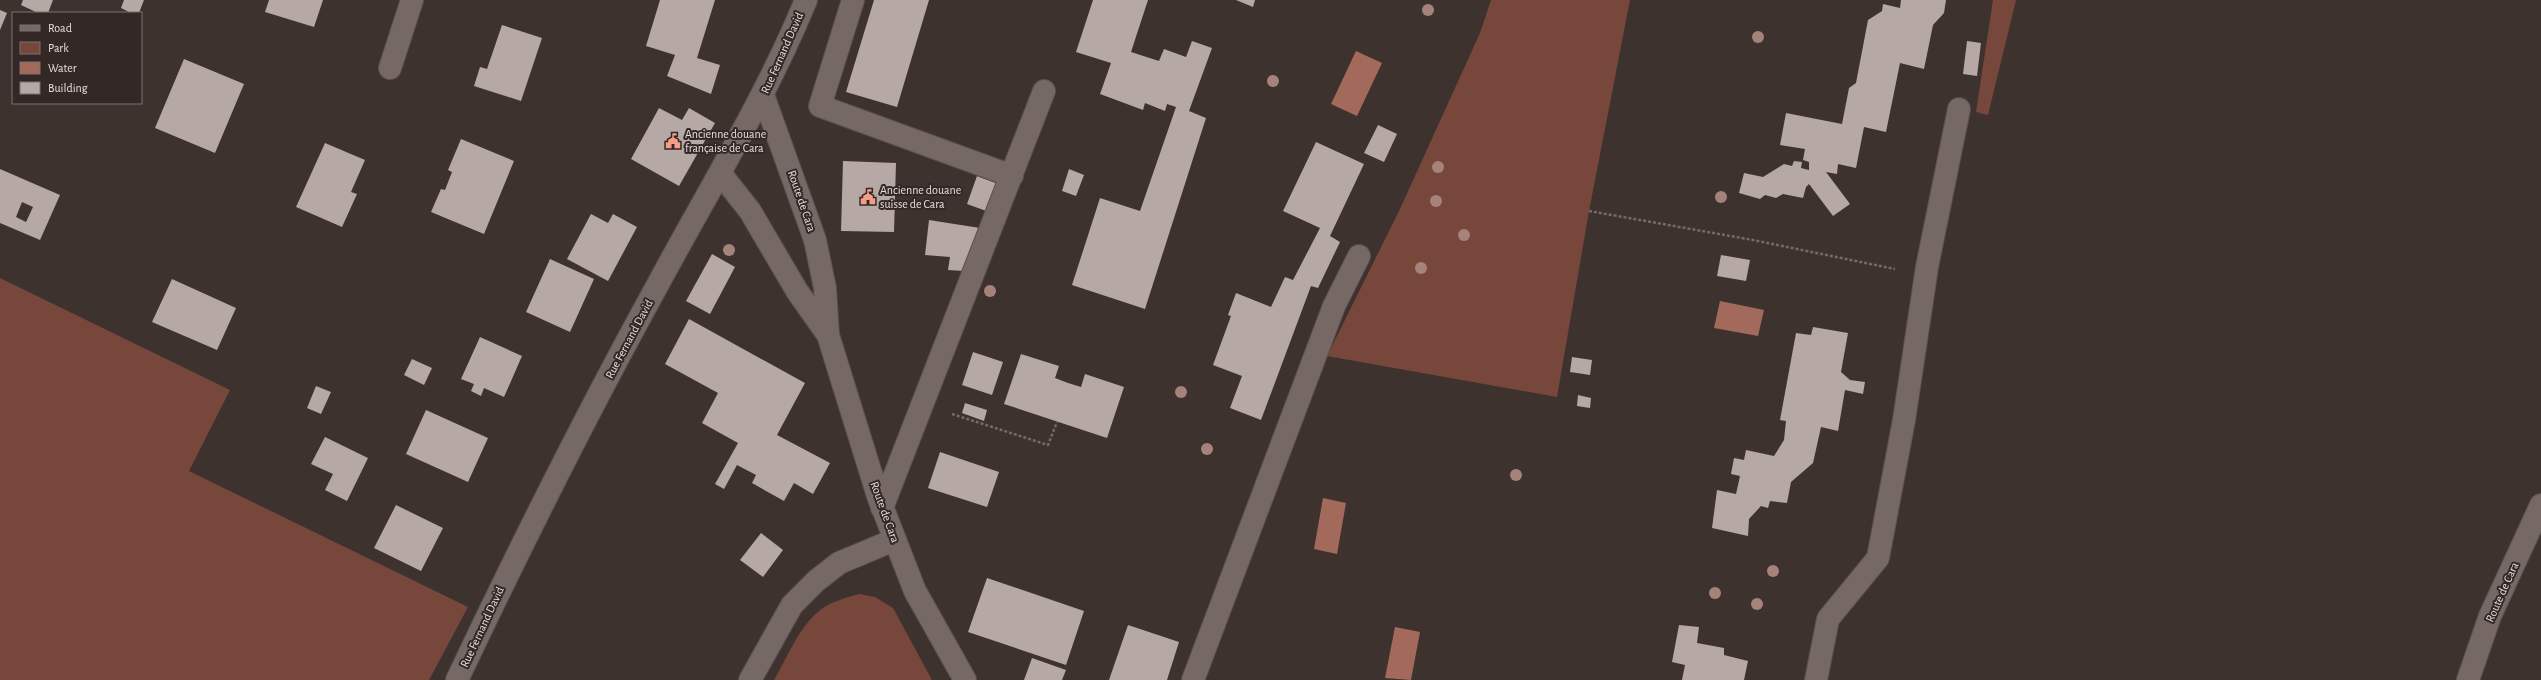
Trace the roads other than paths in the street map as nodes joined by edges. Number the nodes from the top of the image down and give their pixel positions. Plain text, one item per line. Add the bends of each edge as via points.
1 (412, 0) edge
2 (806, 0) edge
3 (853, 0) edge
4 (390, 68) dead end
5 (1044, 91) dead end
6 (763, 95) junction
7 (1959, 109) dead end
8 (720, 173) junction
9 (1012, 176) junction
10 (1359, 256) dead end
11 (828, 335) junction
12 (2541, 505) edge
13 (882, 508) junction
14 (894, 540) junction
15 (457, 680) edge
16 (750, 680) edge
17 (965, 680) edge
18 (1193, 680) edge
19 (1816, 680) edge
20 (2468, 680) edge

1 - 4 street
2 - 6 street, Rue Fernand David
3 - 9 street via 820,106
5 - 9 street
6 - 8 street, Rue Fernand David
6 - 11 street, Route de Cara via 820,255
7 - 19 street via 1926,275 1904,420 1878,558 1828,619
8 - 11 street, Route de Cara via 750,211 800,296
8 - 15 street, Rue Fernand David via 569,452
9 - 13 street
10 - 18 street via 1334,306
11 - 13 street, Route de Cara
12 - 20 street, Route de Cara via 2490,616
13 - 14 street, Route de Cara
14 - 16 street via 839,563 816,581 792,605
14 - 17 street, Route de Cara via 914,591

